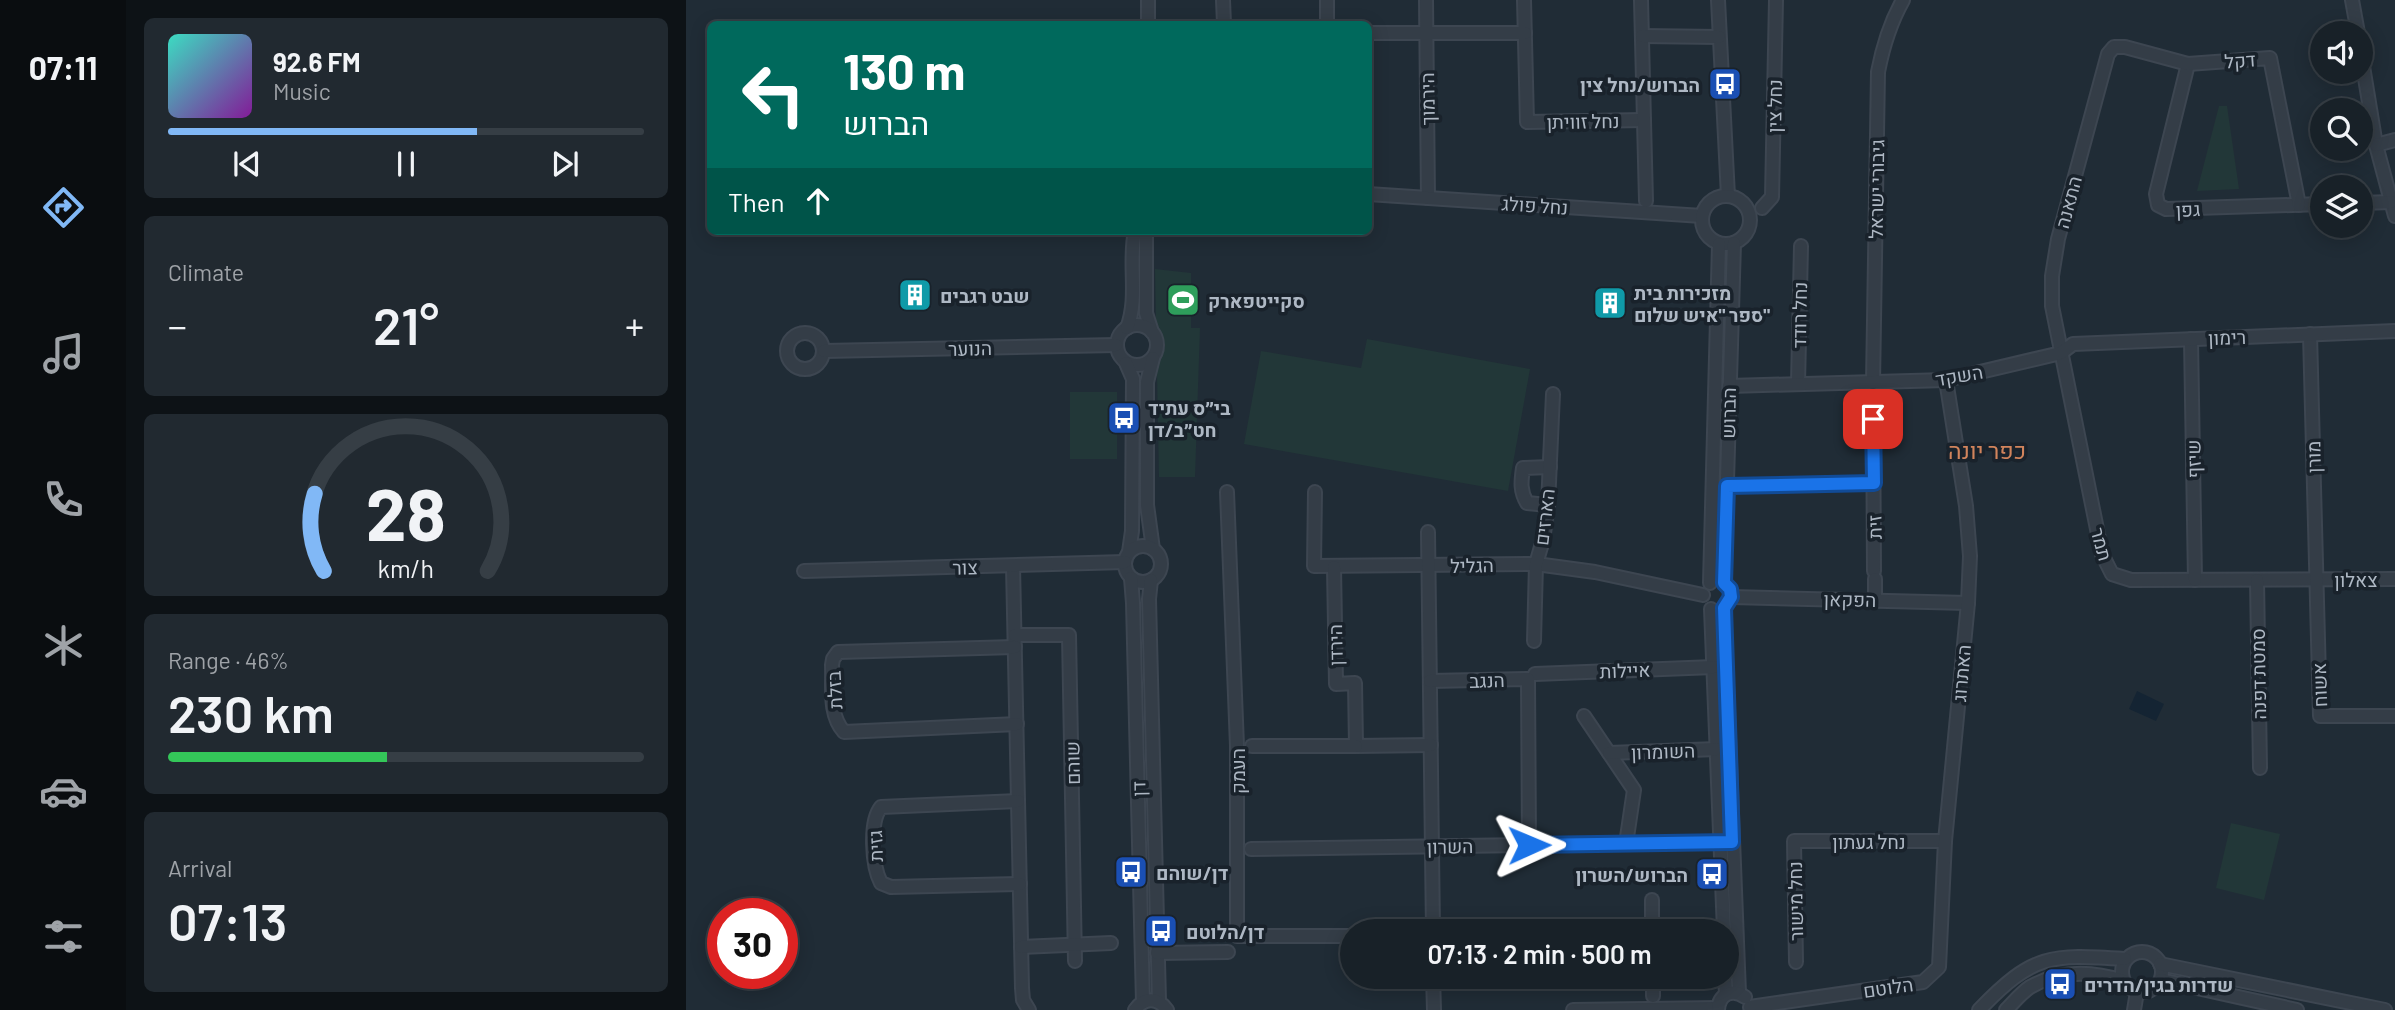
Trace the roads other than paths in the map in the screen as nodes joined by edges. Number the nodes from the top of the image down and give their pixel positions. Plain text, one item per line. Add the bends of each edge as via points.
1 (1148, 0) edge
2 (1223, 0) edge
3 (1327, 0) edge
4 (1426, 0) edge
5 (1524, 0) edge
6 (1641, 0) edge
7 (1718, 0) edge
8 (1776, 0) edge
9 (1903, 0) edge
10 (2352, 0) edge
11 (1148, 21) edge
12 (1224, 21) edge
13 (1327, 21) edge
14 (2356, 21) edge
15 (1372, 33) edge
16 (1525, 33) junction
17 (1426, 34) junction
18 (1642, 36) junction
19 (1720, 37) junction
20 (2108, 54) joint
21 (2188, 64) junction
22 (2366, 84) edge
23 (1644, 120) junction
24 (2395, 140) edge
25 (2376, 145) junction
26 (1372, 194) edge
27 (1728, 196) junction
28 (1428, 198) junction
29 (1646, 201) dead end
30 (2391, 202) junction
31 (2373, 203) edge
32 (2299, 205) junction
33 (2310, 205) edge
34 (1762, 208) dead end
35 (1702, 216) junction
36 (2395, 216) edge
37 (1134, 235) edge
38 (1146, 235) edge
39 (1734, 243) junction
40 (1719, 244) junction
41 (1801, 247) dead end
42 (1127, 328) junction
43 (2395, 331) edge
44 (1153, 332) junction
45 (2310, 334) junction
46 (2191, 339) junction
47 (1116, 345) junction
48 (824, 351) dead end
49 (2061, 353) junction
50 (1153, 358) junction
51 (1126, 363) junction
52 (1946, 380) junction
53 (1872, 383) junction
54 (1798, 384) junction
55 (1729, 386) junction
56 (1553, 394) dead end
57 (1873, 398) dead end
58 (1549, 467) junction
59 (1874, 483) junction
60 (1727, 486) junction
61 (1227, 492) dead end
62 (1315, 492) dead end
63 (1548, 505) junction
64 (1428, 532) dead end
65 (1153, 549) junction
66 (1127, 557) junction
67 (1536, 564) junction
68 (1013, 566) junction
69 (1334, 566) junction
70 (1428, 566) junction
71 (804, 571) dead end
72 (1130, 578) junction
73 (2257, 579) junction
74 (2316, 579) junction
75 (2395, 579) edge
76 (1151, 580) junction
77 (2195, 580) junction
78 (1710, 583) junction
79 (1724, 583) junction
80 (1703, 594) junction
81 (1875, 600) junction
82 (1968, 603) junction
83 (1722, 604) junction
84 (1534, 640) dead end
85 (1015, 641) junction
86 (1714, 667) junction
87 (1535, 674) dead end
88 (1430, 681) junction
89 (1584, 716) dead end
90 (2395, 716) edge
91 (1017, 724) junction
92 (1431, 744) junction
93 (1252, 746) dead end
94 (1356, 746) junction
95 (1717, 749) junction
96 (1609, 753) junction
97 (2260, 768) dead end
98 (1018, 801) junction
99 (1794, 841) joint
100 (1945, 841) junction
101 (1727, 842) junction
102 (1626, 844) junction
103 (1529, 845) junction
104 (1432, 846) junction
105 (1251, 849) dead end
106 (1020, 884) junction
107 (1651, 900) dead end
108 (1433, 919) edge
109 (1652, 919) edge
110 (1724, 919) edge
111 (1340, 936) edge
112 (1111, 943) dead end
113 (1075, 944) junction
114 (1021, 947) junction
115 (1228, 951) dead end
116 (1157, 953) junction
117 (2125, 959) junction
118 (1075, 961) dead end
119 (1796, 962) dead end
120 (2160, 964) junction
121 (1939, 967) joint
122 (2161, 980) junction
123 (2123, 981) junction
124 (1433, 989) edge
125 (1653, 989) edge
126 (1730, 989) edge
127 (2137, 992) junction
128 (1732, 994) junction
129 (1653, 996) dead end
130 (1139, 1006) edge
131 (1163, 1006) edge
132 (1718, 1009) edge
133 (1750, 1009) edge
134 (1028, 1010) edge
135 (1434, 1010) edge
136 (1573, 1010) edge
137 (1979, 1010) edge
138 (2006, 1010) edge
139 (2134, 1010) edge
140 (2297, 1010) edge
141 (2385, 1010) edge

1 - 11 street
2 - 12 street
3 - 13 street
4 - 17 street, הירמוך
5 - 16 street, נחל זוויתן
6 - 18 street, נחל זוויתן
7 - 19 street
8 - 34 street, נחל צין via 1772,197
9 - 53 street, גיבורי ישראל via 1882,46 1878,72
10 - 14 street
15 - 17 street
16 - 17 street
16 - 23 street, נחל זוויתן via 1527,122
17 - 28 street, הירמוך
18 - 19 street
18 - 23 street, נחל זוויתן
19 - 27 street
20 - 21 street, דקל via 2115,47 2125,47
20 - 49 street, התאנה via 2052,276
21 - 32 street, דקל via 2270,58
21 - 32 street, גפן via 2156,194 2158,205 2166,209
22 - 25 street
23 - 29 street, נחל זוויתן
24 - 25 street
25 - 30 street
26 - 28 street, נחל פולג
27 - 35 street via 1713,199
27 - 39 street via 1742,203 1750,217 1747,233
28 - 35 street, נחל פולג
30 - 31 street
30 - 36 street
32 - 33 street, גפן
35 - 40 street via 1707,236
37 - 42 street via 1132,314
38 - 44 street via 1146,313
39 - 40 street
39 - 55 street, הברוש
40 - 78 street, הברוש
41 - 54 street, נחל רודד
42 - 44 street via 1140,325
42 - 47 street
43 - 45 street, רימון
44 - 50 street via 1157,346
45 - 46 street, רימון
45 - 74 street, מורן
46 - 49 street, רימון via 2073,344
46 - 77 street, שיזף
47 - 48 street, הנוער
47 - 51 street
49 - 52 street, השקד
49 - 77 street, תמר via 2106,566 2112,574 2131,580
50 - 51 street via 1141,365
50 - 65 street via 1147,382 1147,505
51 - 66 street via 1133,379 1132,531
52 - 53 street, השקד
52 - 82 street, האתרוג via 1966,506
53 - 54 street, השקד
54 - 55 street, השקד
55 - 60 street, הברוש
56 - 58 street, הארזים
57 - 59 street, זית
58 - 63 street, הארזים
58 - 63 street via 1523,468 1521,479 1527,503
59 - 60 street
59 - 81 street, זית
60 - 79 street, הברוש
61 - 111 street, העמק via 1237,746 1237,936
62 - 69 street via 1314,566
63 - 67 street, הארזים
64 - 70 street
65 - 66 street via 1143,546
65 - 76 street via 1161,565
66 - 68 street, צור
66 - 72 street via 1125,568
67 - 70 street, הגליל
67 - 80 street, הגליל
67 - 84 street, הארזים
68 - 71 street, צור
68 - 85 street
69 - 70 street, הגליל
69 - 94 street, הירדן via 1336,684 1354,684
70 - 88 street
72 - 76 street via 1142,583
72 - 130 street, דן
73 - 74 street, תמר
73 - 77 street, תמר
73 - 97 street, סמטת דפנה
74 - 75 street, צאלון
74 - 90 street, אשוח via 2320,716
76 - 116 street, דן
78 - 79 street
78 - 80 street
79 - 83 street via 1730,589
80 - 83 street via 1704,603
81 - 82 street, הפקאן
81 - 83 street, הפקאן
82 - 100 street, האתרוג
83 - 86 street
83 - 101 street
85 - 91 street
85 - 91 street, בזלת via 838,652 832,665 833,707 844,732
85 - 113 street, שוהם via 1069,635
86 - 87 street, איילות
86 - 95 street
88 - 92 street
88 - 103 street, הנגב via 1528,679
89 - 96 street, השומרון
91 - 98 street
92 - 94 street
92 - 104 street
93 - 94 street
95 - 96 street, השומרון
95 - 101 street
96 - 102 street, השומרון via 1633,790
98 - 106 street
98 - 106 street, גזית via 881,807 875,814 873,832 876,874 881,883 891,887
99 - 100 street, נחל געתון
99 - 119 street, נחל מישור
100 - 121 street, האתרוג
101 - 102 street, השרון
101 - 110 street
101 - 128 street
102 - 103 street, השרון
103 - 104 street, השרון
104 - 105 street, השרון
104 - 108 street
106 - 114 street
107 - 109 street
112 - 113 street
113 - 114 street
113 - 118 street, שוהם
114 - 134 street via 1023,1000
115 - 116 street
116 - 131 street, דן
117 - 120 street via 2146,952
117 - 123 street
117 - 137 street via 2073,955 2036,963 2003,985
120 - 122 street
120 - 141 street
121 - 133 street, הלוטם via 1923,982
122 - 127 street via 2151,990
122 - 140 street
123 - 127 street
123 - 138 street via 2081,972 2054,978 2030,988
124 - 135 street
125 - 129 street
126 - 128 street
127 - 139 street
128 - 132 street via 1720,1000
128 - 133 street via 1747,1000
130 - 131 street via 1151,1000
132 - 136 street

